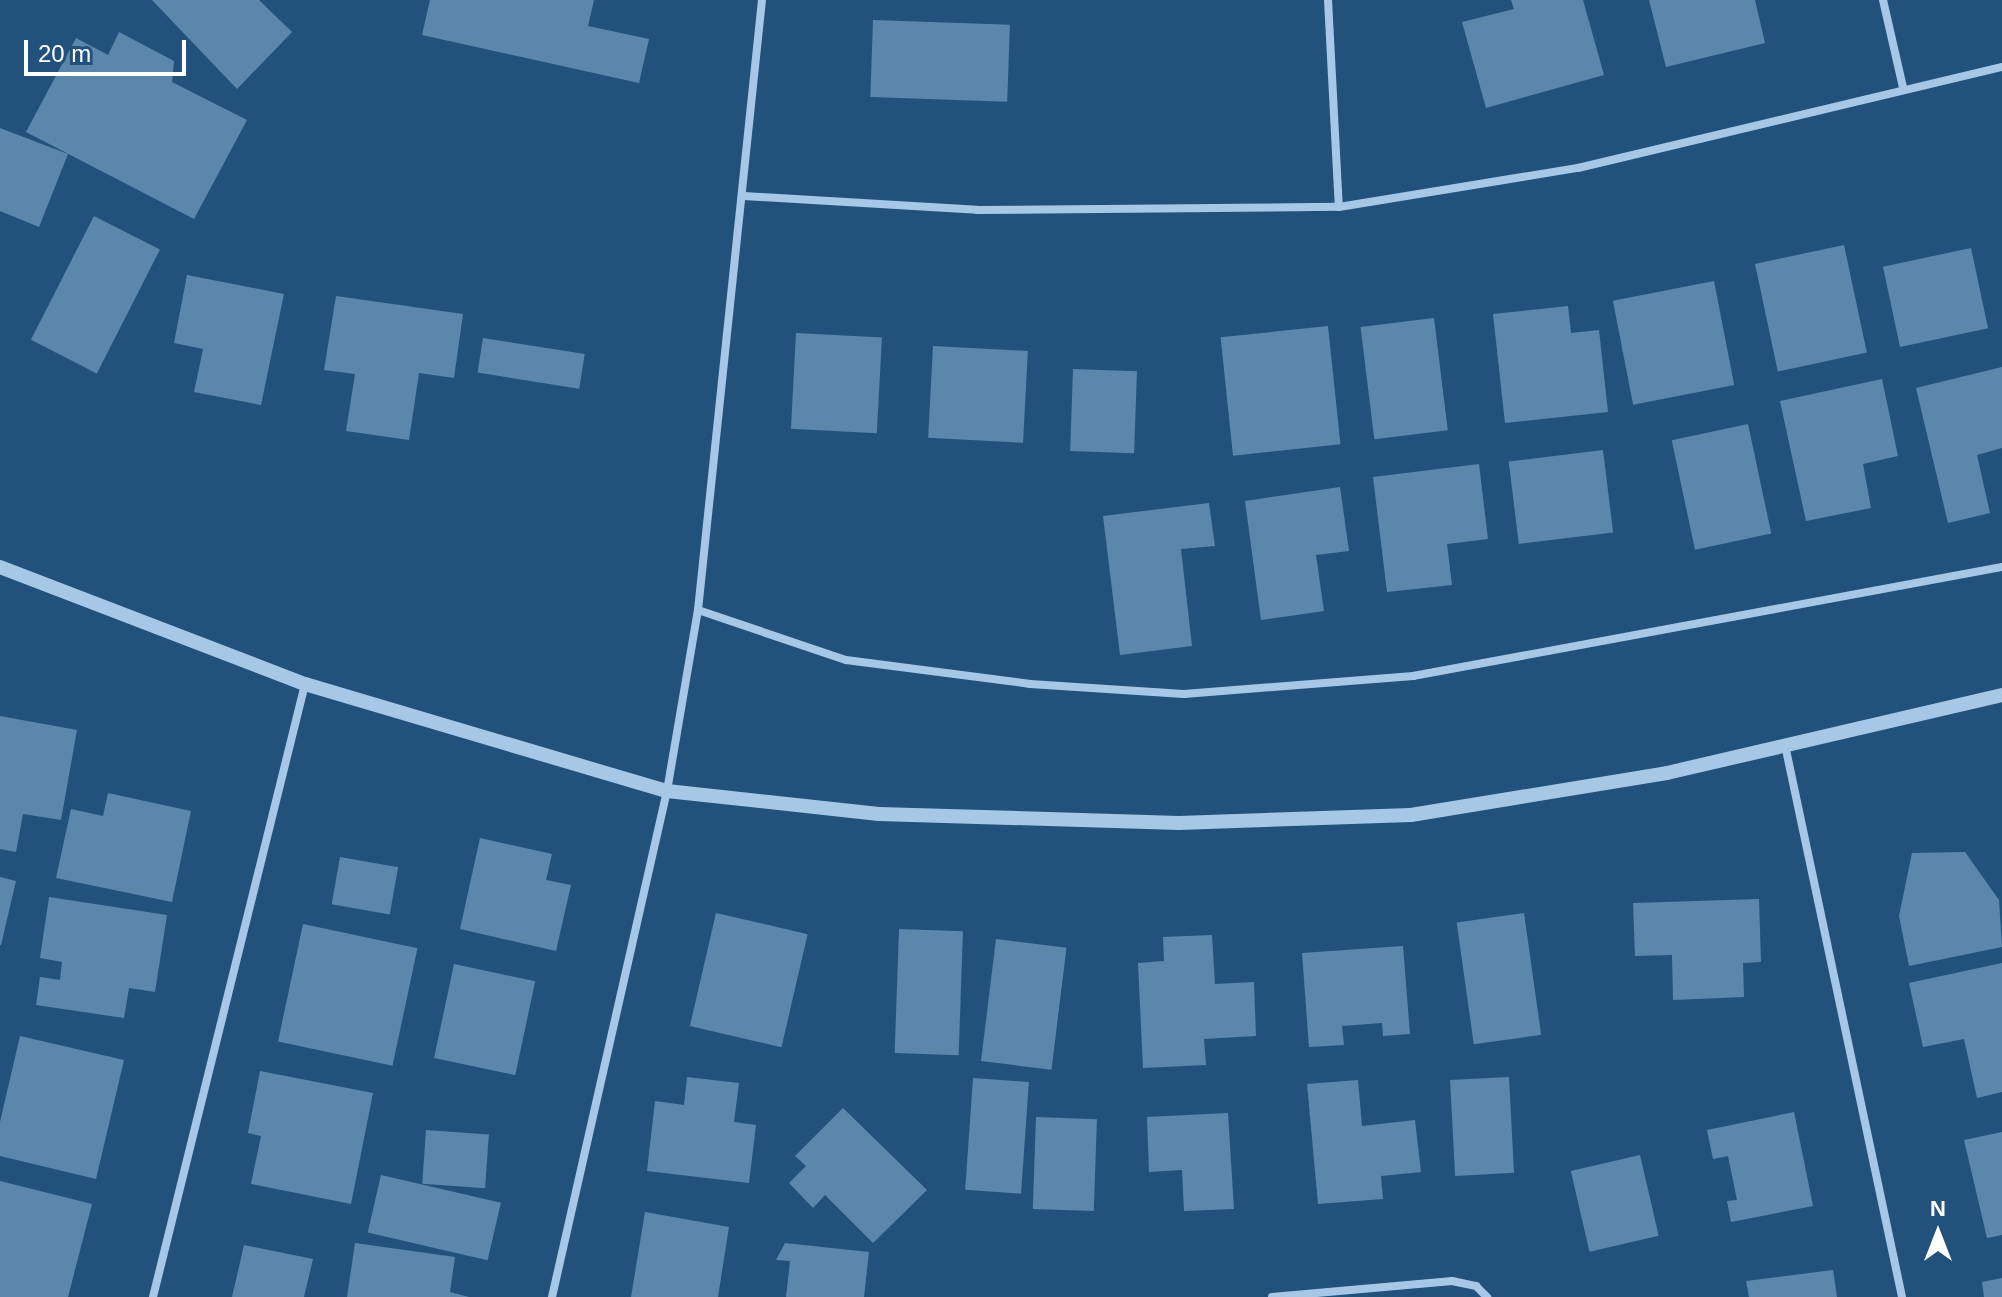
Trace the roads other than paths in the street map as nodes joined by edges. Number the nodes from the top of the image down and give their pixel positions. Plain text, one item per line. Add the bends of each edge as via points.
1 (762, 0) edge
2 (1328, 0) edge
3 (1883, 0) edge
4 (2002, 67) edge
5 (1903, 87) junction
6 (744, 196) junction
7 (1339, 207) junction
8 (0, 567) edge
9 (2002, 567) edge
10 (698, 610) junction
11 (305, 684) junction
12 (2002, 695) edge
13 (1784, 744) junction
14 (667, 791) junction
15 (153, 1297) edge
16 (552, 1297) edge
17 (1272, 1297) edge
18 (1487, 1297) edge
19 (1902, 1297) edge

1 - 6 street
2 - 7 street
3 - 5 street
4 - 5 street
5 - 7 street via 1578,168
6 - 7 street via 977,210
6 - 10 street
8 - 11 street
9 - 10 street via 1413,676 1184,694 1030,684 846,660
10 - 14 street
11 - 14 street
11 - 15 street
12 - 13 street
13 - 14 street via 1667,773 1411,815 1179,823 879,814
13 - 19 street
14 - 16 street
17 - 18 street via 1452,1281 1476,1286

